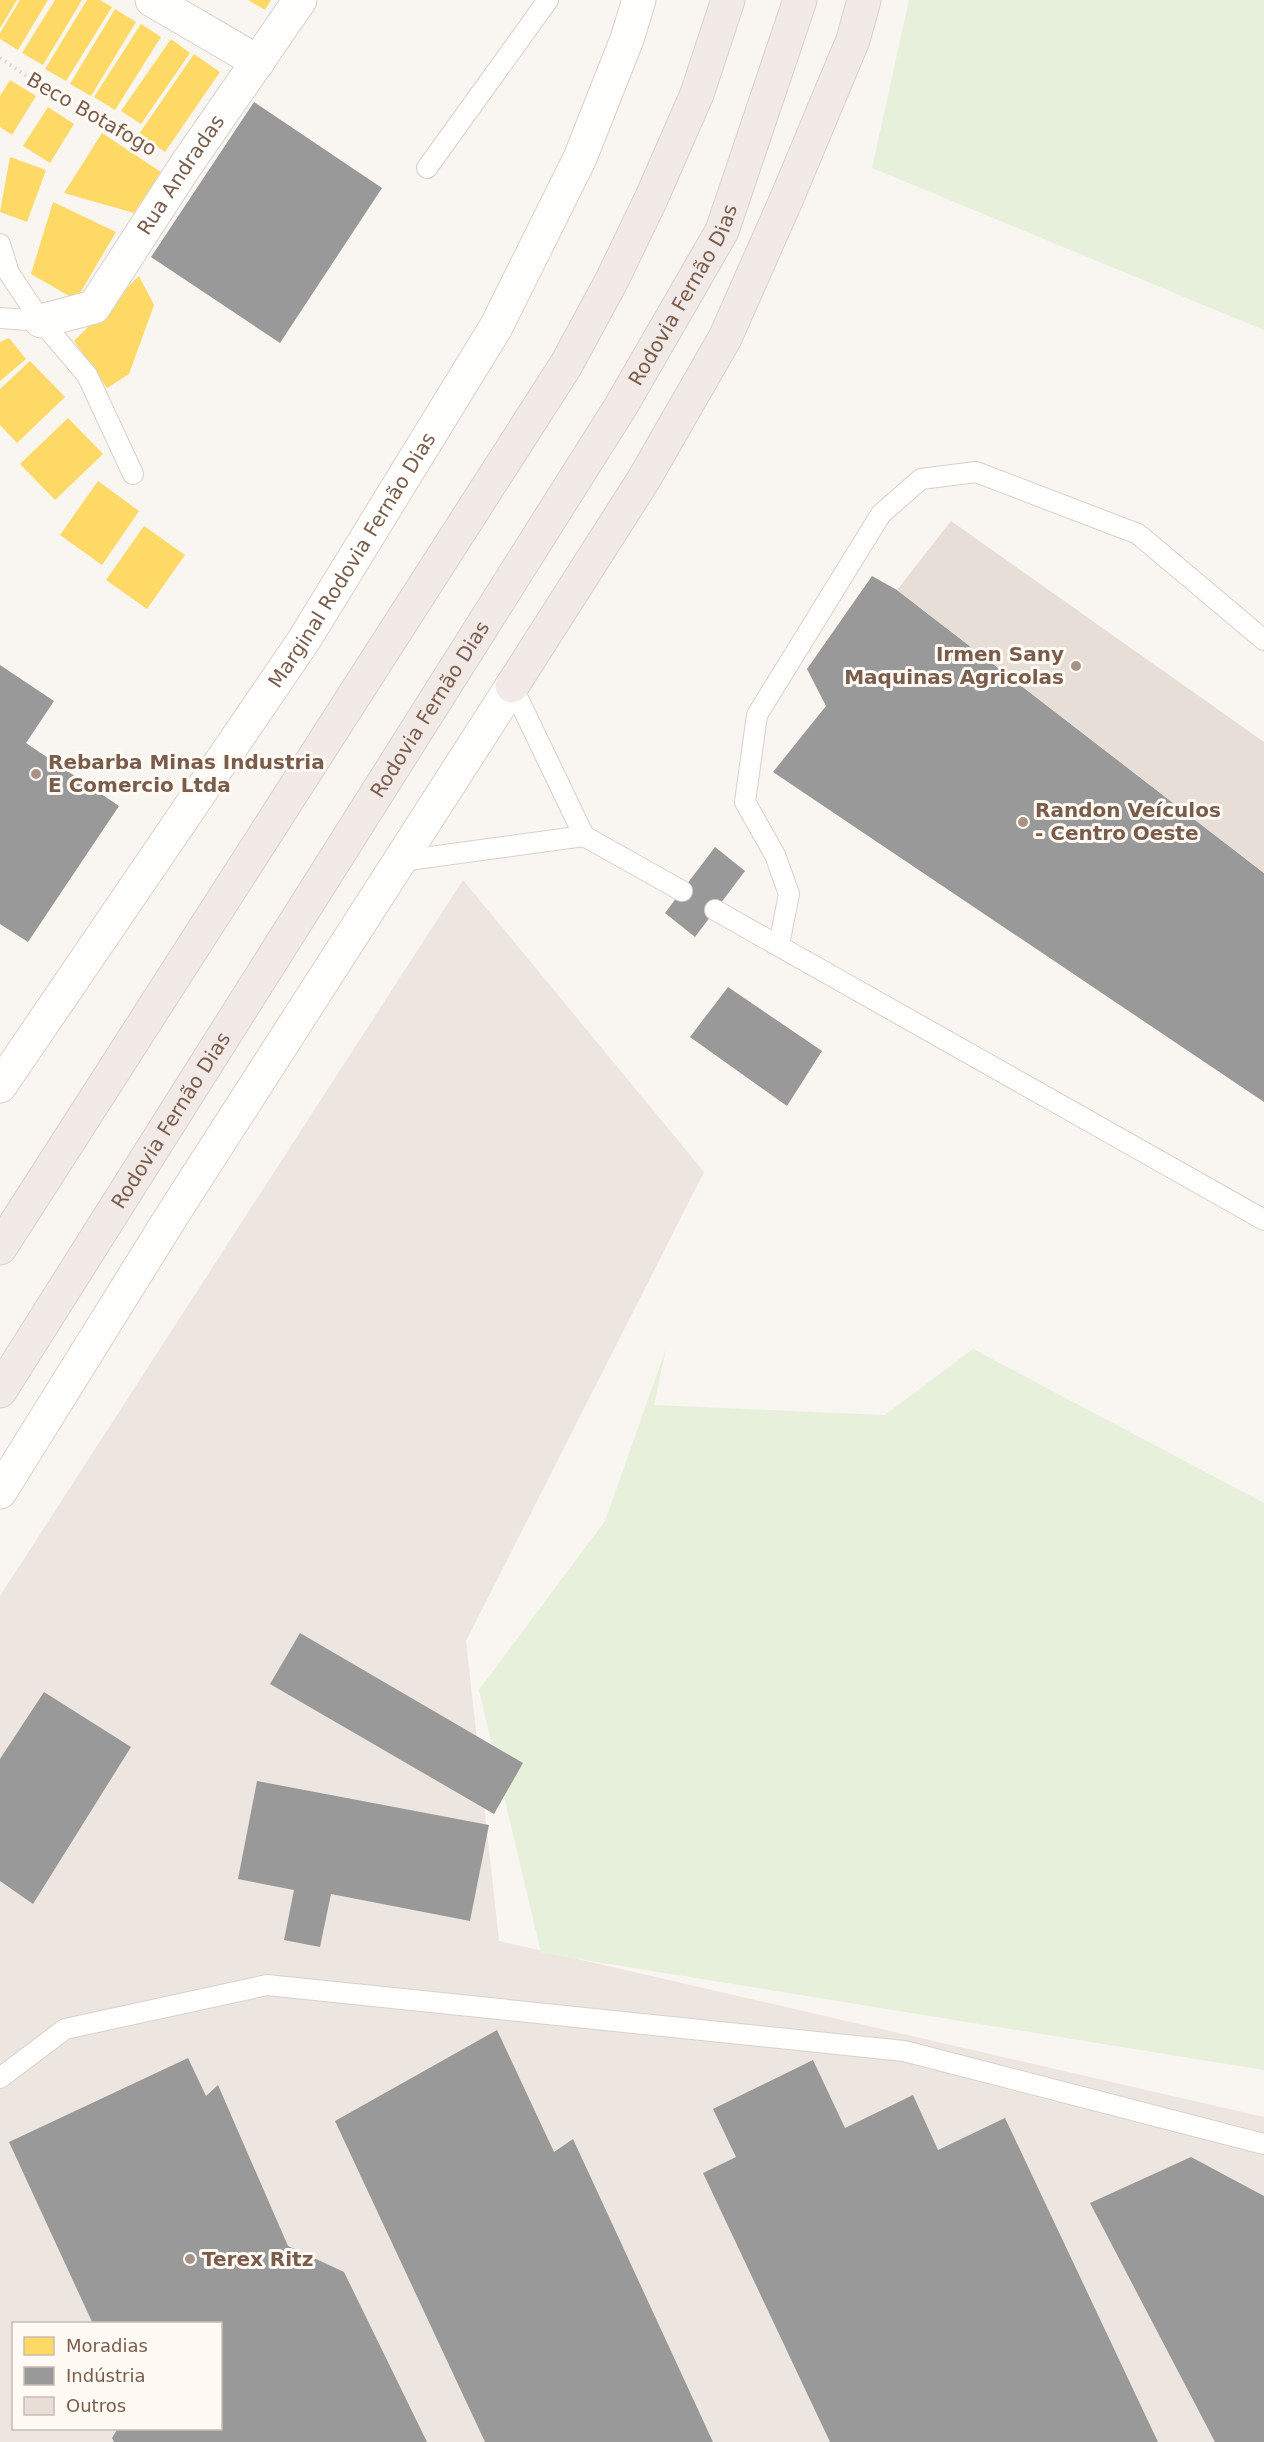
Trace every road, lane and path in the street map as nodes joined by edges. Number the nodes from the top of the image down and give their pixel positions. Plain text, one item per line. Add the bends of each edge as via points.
1 (152, 0) edge
2 (300, 0) edge
3 (548, 0) edge
4 (639, 0) edge
5 (728, 0) edge
6 (800, 0) edge
7 (864, 0) edge
8 (0, 58) edge
9 (258, 62) junction
10 (184, 168) junction
11 (427, 168) dead end
12 (0, 244) edge
13 (0, 318) edge
14 (41, 321) junction
15 (133, 474) dead end
16 (1264, 640) edge
17 (512, 686) junction
18 (584, 836) junction
19 (400, 861) junction
20 (682, 891) dead end
21 (715, 910) dead end
22 (779, 945) junction
23 (0, 1086) edge
24 (1264, 1220) edge
25 (0, 1248) edge
26 (0, 1391) edge
27 (0, 1492) edge
28 (0, 2078) edge
29 (1264, 2144) edge

1 - 9 main road
2 - 9 main road, Rua Andradas
3 - 11 lane
4 - 23 main road, Marginal Rodovia Fernão Dias via 580,158 496,327 304,640
5 - 25 highway via 698,94 612,280 566,364
6 - 26 highway, Rodovia Fernão Dias via 722,231 621,406
7 - 17 highway via 848,50 724,338 644,479
8 - 10 path, Beco Botafogo
9 - 10 main road, Rua Andradas
10 - 14 main road, Rua Andradas via 94,307
12 - 14 lane via 9,273
13 - 14 lane
14 - 15 lane via 87,375
16 - 22 lane via 1138,534 976,472 921,479 881,514 757,715 745,802 775,855 789,894
17 - 18 lane
17 - 19 main road
18 - 19 lane
18 - 20 lane
19 - 27 main road
21 - 22 lane
22 - 24 lane
28 - 29 lane via 65,2029 267,1986 904,2051

